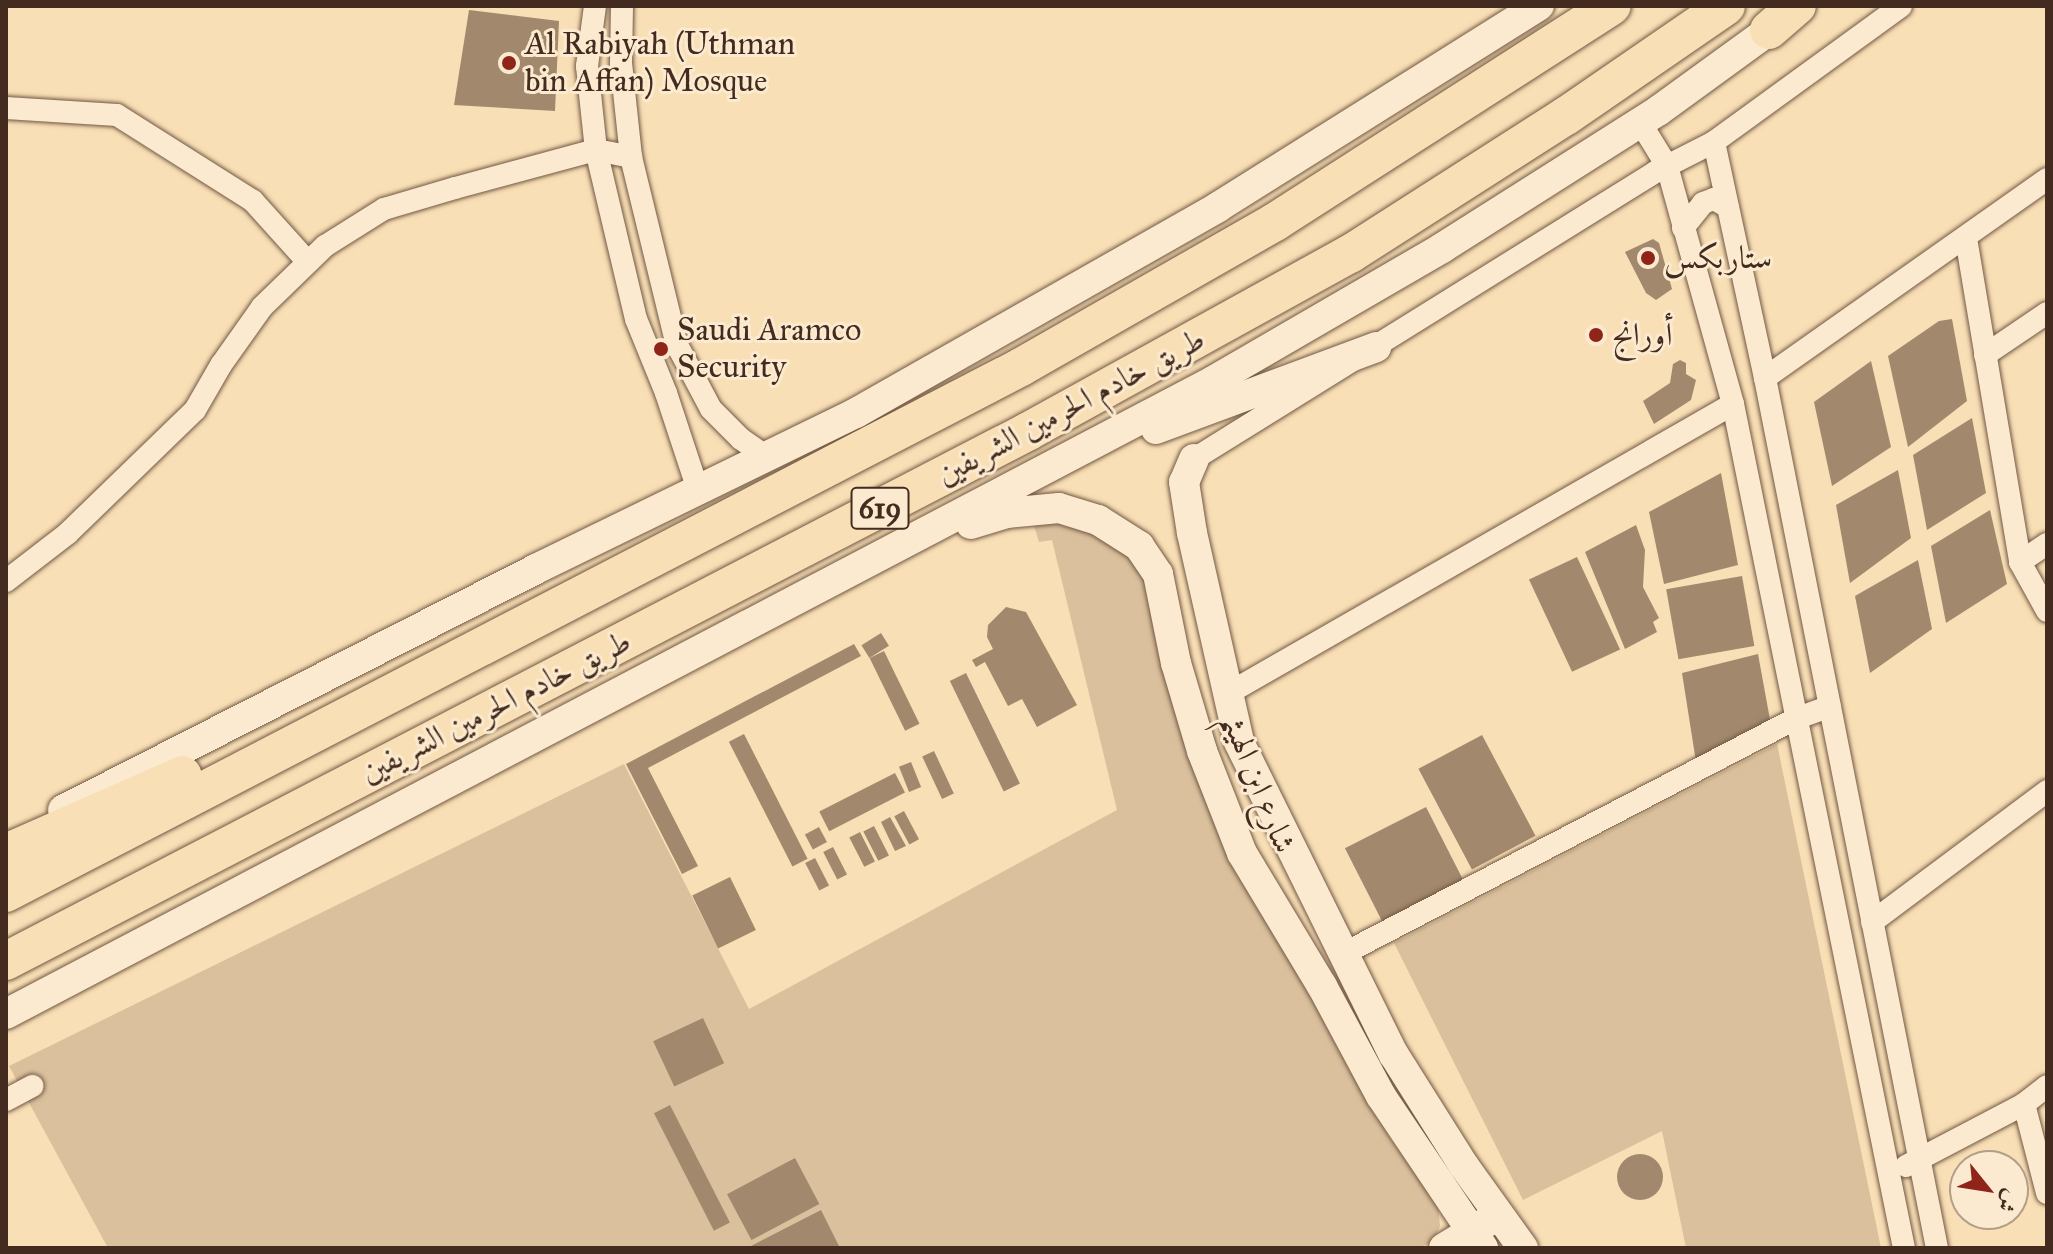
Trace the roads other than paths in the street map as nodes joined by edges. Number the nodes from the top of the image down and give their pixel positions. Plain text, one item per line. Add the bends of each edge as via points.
1 (595, 6) edge
2 (622, 6) edge
3 (1539, 6) edge
4 (1612, 6) edge
5 (1726, 6) edge
6 (1800, 6) edge
7 (1901, 6) edge
8 (1769, 30) joint
9 (6, 108) edge
10 (1640, 122) junction
11 (1714, 142) junction
12 (596, 150) junction
13 (631, 157) junction
14 (1667, 166) junction
15 (2047, 179) edge
16 (1728, 207) junction
17 (1683, 228) junction
18 (1966, 238) junction
19 (308, 262) junction
20 (2047, 313) edge
21 (1376, 347) junction
22 (1985, 355) junction
23 (1765, 378) junction
24 (1733, 404) junction
25 (767, 457) junction
26 (1194, 459) joint
27 (1042, 471) junction
28 (698, 490) junction
29 (2047, 544) edge
30 (900, 546) junction
31 (2020, 562) junction
32 (6, 581) edge
33 (2047, 611) edge
34 (518, 628) junction
35 (1227, 694) junction
36 (1830, 706) junction
37 (1795, 719) junction
38 (2047, 791) edge
39 (6, 838) edge
40 (6, 853) edge
41 (6, 893) edge
42 (1872, 922) junction
43 (1343, 954) junction
44 (6, 961) edge
45 (6, 1014) edge
46 (32, 1086) dead end
47 (2047, 1086) edge
48 (6, 1100) edge
49 (2024, 1104) junction
50 (1919, 1161) junction
51 (1888, 1174) junction
52 (2046, 1183) edge
53 (1499, 1214) junction
54 (1478, 1240) edge
55 (1444, 1248) edge
56 (1523, 1248) edge
57 (1904, 1248) edge
58 (1937, 1248) edge

1 - 12 street via 587,66
2 - 13 street via 621,63
3 - 25 main road via 1218,207 856,413
4 - 34 highway, طريق خادم الحرمين الشريفين / 619 via 1275,222 1021,367
5 - 44 highway, طريق خادم الحرمين الشريفين / 619 via 1350,254 1029,431
6 - 8 highway
7 - 11 street
8 - 10 main road
9 - 19 street via 117,115 253,201
10 - 14 street
10 - 27 main road via 1442,248 1213,381
11 - 14 street
11 - 16 street
12 - 13 street
12 - 19 street via 384,209
12 - 28 street via 636,319
13 - 25 street via 677,345 711,409
14 - 17 street
14 - 21 street
15 - 18 street
16 - 17 street via 1714,199 1703,203
16 - 23 street
17 - 24 street
18 - 22 street
18 - 23 street
19 - 32 street via 262,307 195,410 67,534
20 - 22 street
21 - 26 street
21 - 27 main road
22 - 31 street
23 - 36 street
24 - 35 street
24 - 37 street
25 - 28 main road
26 - 35 main road, شارع ابن الهيثم via 1184,482
27 - 30 main road
28 - 39 main road
29 - 31 street
30 - 45 main road
30 - 54 main road, شارع ابن الهيثم via 1006,513 1059,508 1098,520 1139,546 1158,574 1176,663 1202,751 1242,853 1381,1096
31 - 33 street
34 - 40 highway
34 - 41 highway, طريق خادم الحرمين الشريفين / 619
35 - 43 main road, شارع ابن الهيثم via 1239,742
36 - 37 street
36 - 42 street
37 - 43 street
37 - 51 street
38 - 42 street
42 - 50 street
43 - 53 main road, شارع ابن الهيثم via 1394,1055
46 - 48 street
47 - 49 street
49 - 50 street
49 - 52 street
50 - 51 street
50 - 58 street
51 - 57 street
53 - 54 main road
53 - 56 main road, شارع ابن الهيثم
54 - 55 main road

